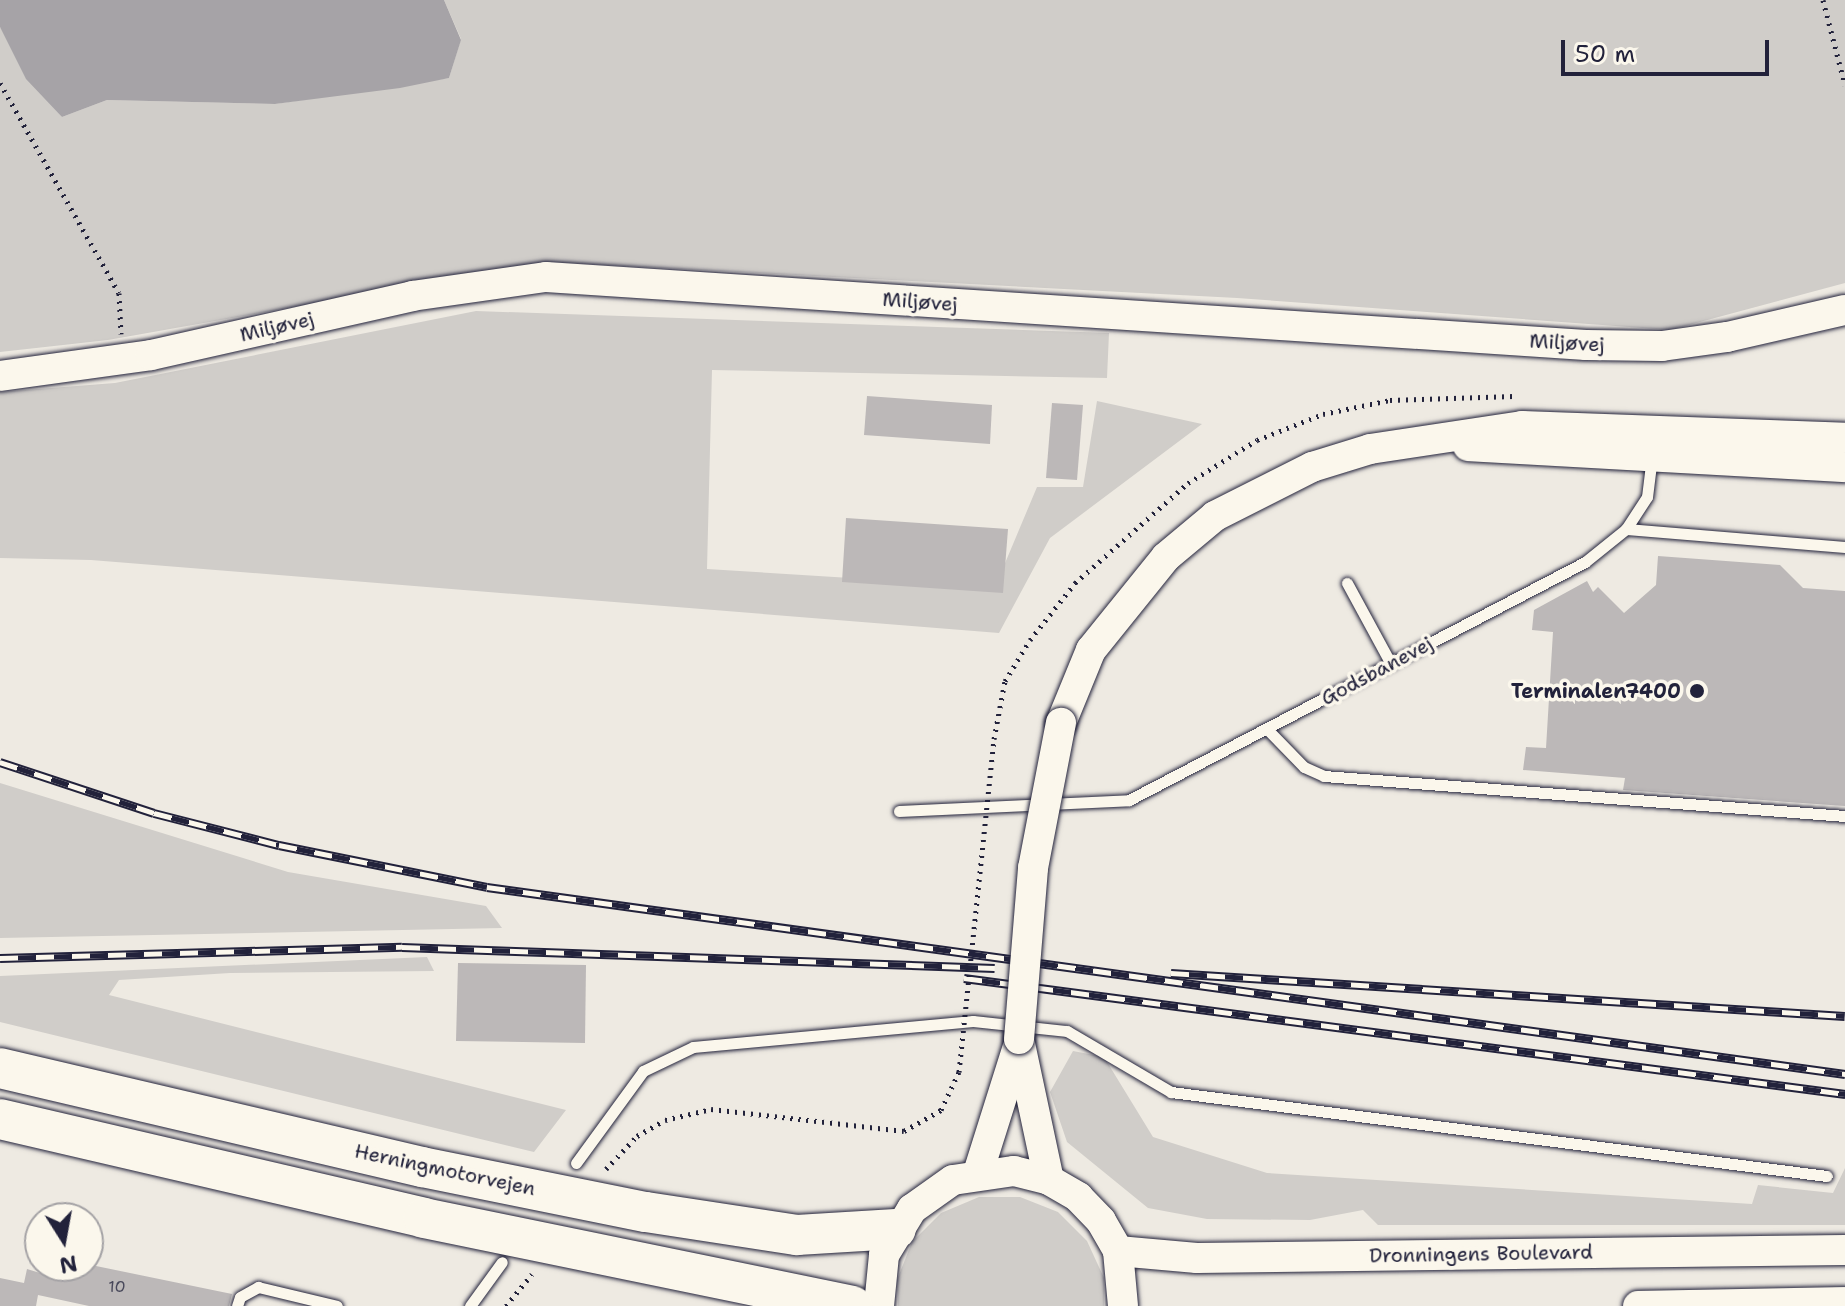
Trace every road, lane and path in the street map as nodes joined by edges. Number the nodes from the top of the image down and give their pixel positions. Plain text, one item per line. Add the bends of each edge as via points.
1 (1823, 0) edge
2 (0, 83) edge
3 (1845, 85) edge
4 (1845, 310) edge
5 (121, 335) dead end
6 (0, 376) edge
7 (1845, 438) edge
8 (1653, 443) junction
9 (1845, 467) edge
10 (1626, 529) junction
11 (1845, 547) edge
12 (1347, 583) dead end
13 (1391, 664) junction
14 (1267, 729) junction
15 (994, 739) dead end
16 (899, 811) dead end
17 (1845, 816) edge
18 (1019, 1039) junction
19 (0, 1068) edge
20 (0, 1119) edge
21 (576, 1163) dead end
22 (606, 1169) dead end
23 (978, 1173) junction
24 (1827, 1176) dead end
25 (1049, 1180) junction
26 (896, 1229) junction
27 (1845, 1250) edge
28 (1118, 1251) junction
29 (502, 1262) dead end
30 (535, 1270) dead end
31 (1845, 1302) edge
32 (237, 1306) edge
33 (337, 1306) edge
34 (470, 1306) edge
35 (506, 1306) edge
36 (852, 1306) edge
37 (879, 1306) edge
38 (1123, 1306) edge
39 (1638, 1306) edge

1 - 3 path
2 - 5 path via 119,293
4 - 6 street, Miljøvej via 1662,346 1586,345 546,277 412,296 151,355
7 - 8 street
8 - 9 street
8 - 10 lane, Godsbanevej via 1647,497
8 - 18 street, bridge via 1426,441 1370,449 1312,467 1215,516 1166,557 1091,650 1061,723 1033,868
10 - 11 lane
10 - 13 lane, Godsbanevej via 1585,562
12 - 13 lane
13 - 14 lane, Godsbanevej
14 - 16 lane, Godsbanevej via 1129,800
14 - 17 lane via 1304,767 1324,776
15 - 22 path, bridge via 959,1072 941,1110 904,1131 711,1109 665,1120 637,1136
18 - 23 street
18 - 25 street
19 - 26 highway, Herningmotorvejen via 422,1167 646,1212 797,1235
20 - 36 highway via 424,1218
21 - 24 lane via 643,1071 693,1047 973,1021 1067,1031 1171,1092
23 - 25 street via 1014,1171
23 - 26 street via 931,1192
25 - 28 street via 1078,1197 1101,1221
26 - 37 street via 884,1255
27 - 28 street, Dronningens Boulevard via 1197,1258
28 - 38 street
29 - 34 lane
30 - 35 path
31 - 39 street
32 - 33 lane via 240,1297 258,1287

